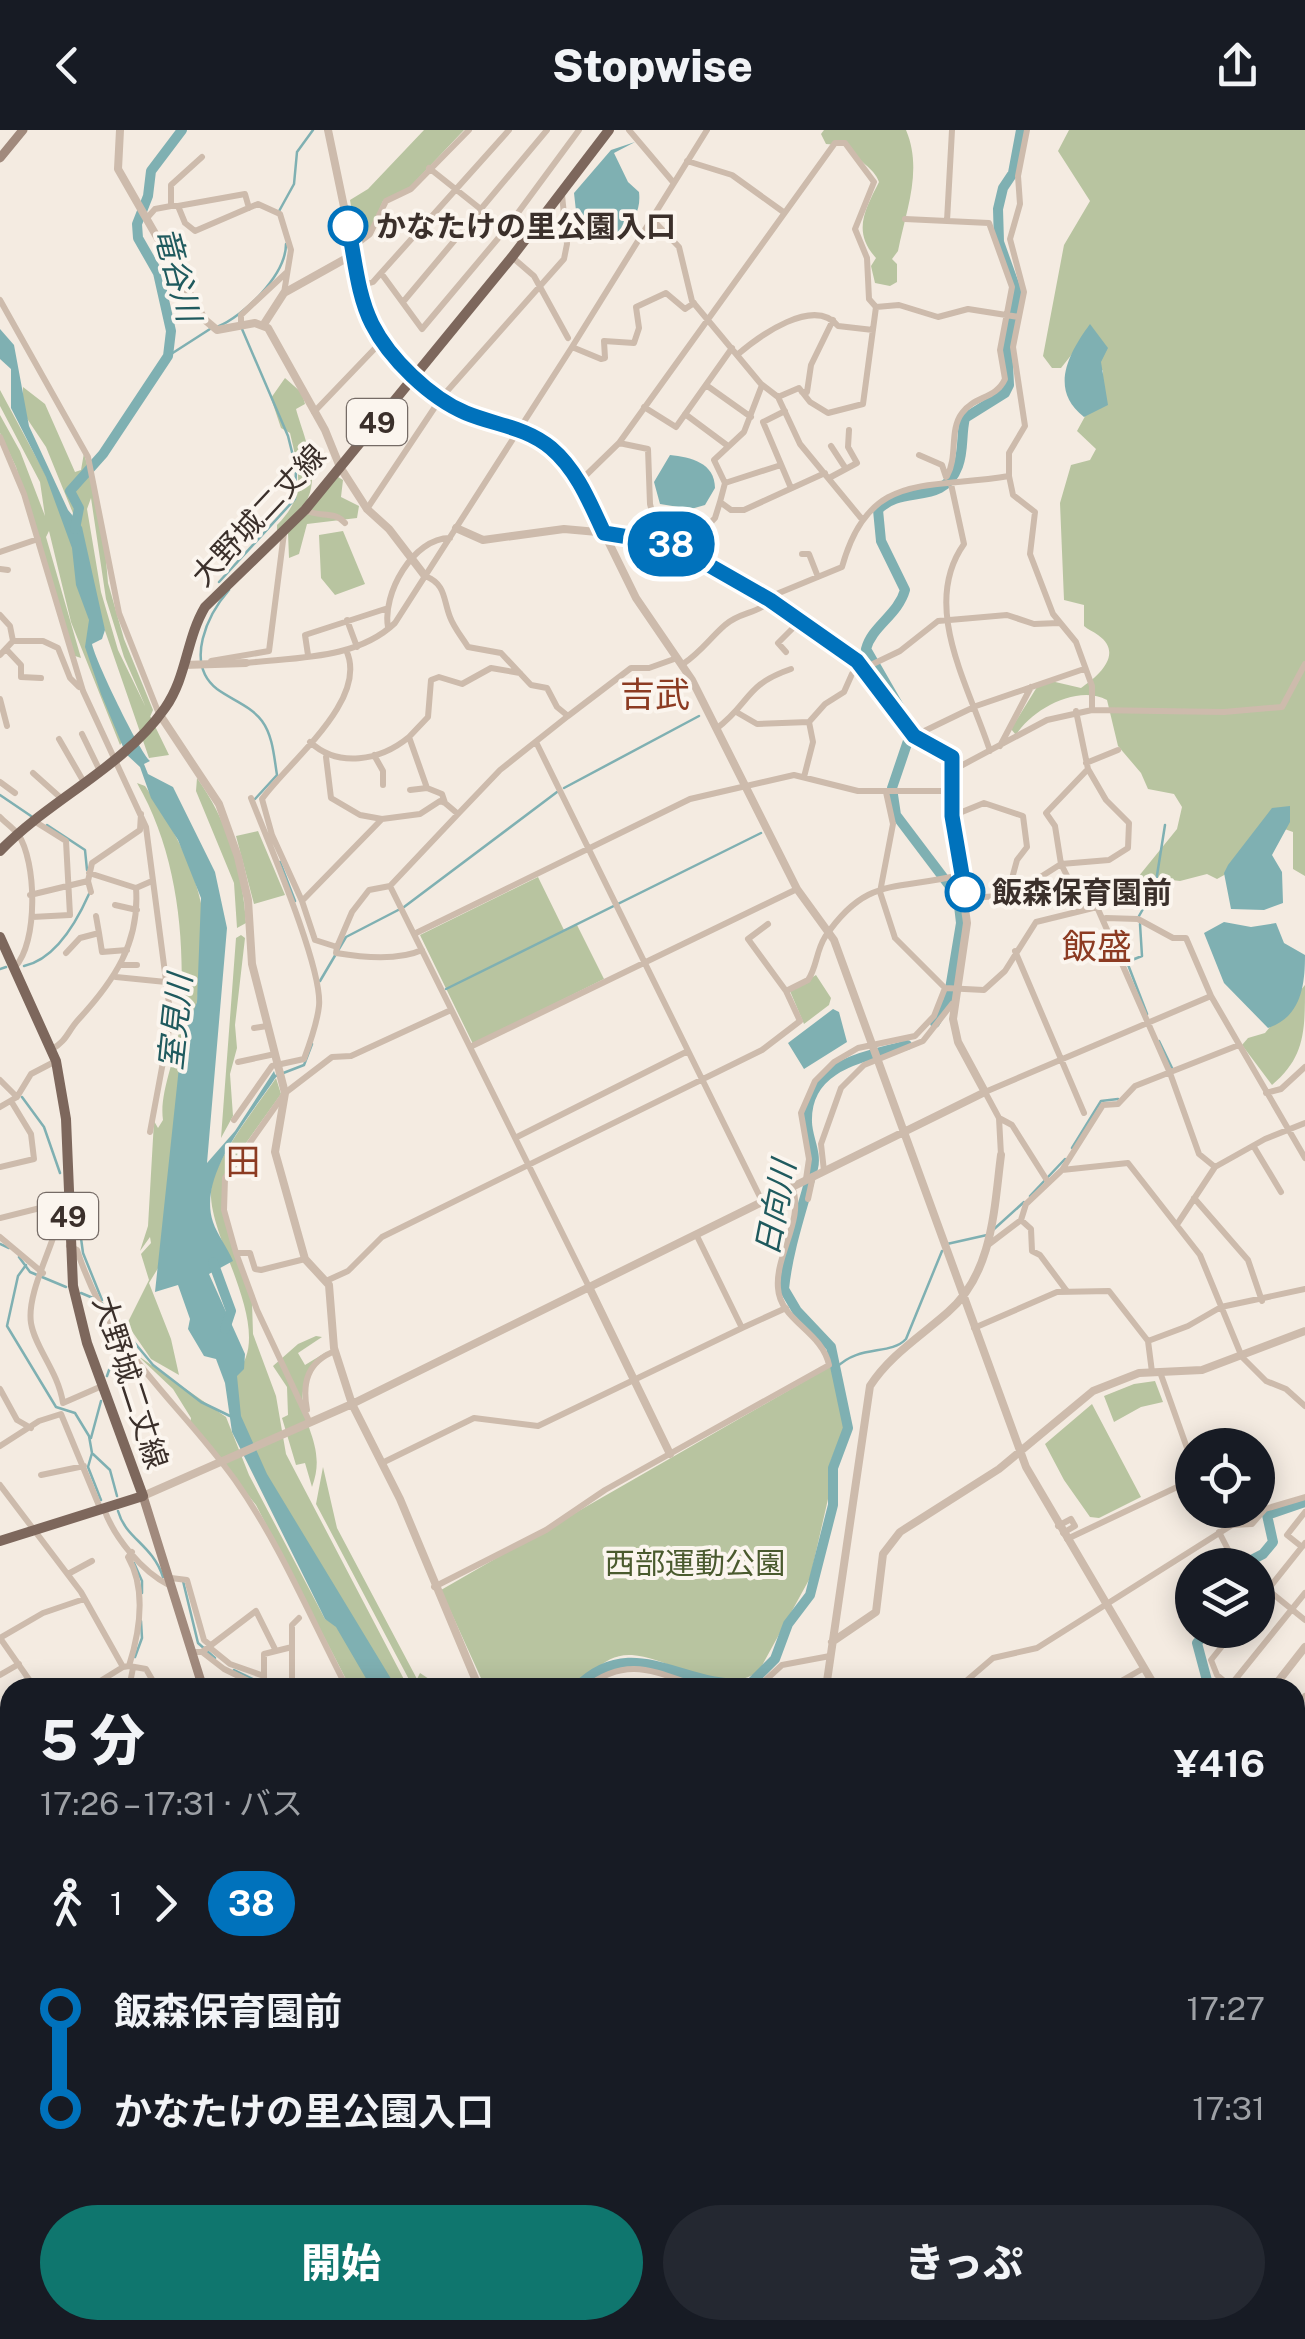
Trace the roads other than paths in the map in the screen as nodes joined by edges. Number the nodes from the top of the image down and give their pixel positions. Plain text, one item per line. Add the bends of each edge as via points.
1 (23, 130) edge
2 (120, 130) edge
3 (328, 130) edge
4 (468, 130) edge
5 (509, 130) edge
6 (547, 130) edge
7 (579, 130) edge
8 (609, 130) edge
9 (628, 130) edge
10 (707, 130) edge
11 (952, 130) edge
12 (1026, 130) edge
13 (202, 156) dead end
14 (0, 158) edge
15 (687, 161) junction
16 (429, 168) junction
17 (673, 182) junction
18 (455, 191) junction
19 (562, 195) junction
20 (174, 206) junction
21 (249, 208) junction
22 (480, 210) junction
23 (782, 212) junction
24 (145, 213) junction
25 (651, 218) junction
26 (905, 219) dead end
27 (947, 221) junction
28 (506, 229) junction
29 (523, 243) junction
30 (353, 250) junction
31 (512, 258) junction
32 (286, 272) junction
33 (381, 273) junction
34 (360, 286) junction
35 (536, 287) junction
36 (284, 293) junction
37 (0, 300) edge
38 (402, 302) junction
39 (694, 303) junction
40 (876, 307) junction
41 (1007, 313) junction
42 (706, 317) junction
43 (1020, 317) junction
44 (833, 320) junction
45 (264, 324) junction
46 (242, 326) junction
47 (873, 330) junction
48 (568, 338) dead end
49 (382, 341) junction
50 (572, 347) junction
51 (734, 352) junction
52 (416, 376) junction
53 (706, 385) junction
54 (762, 385) junction
55 (802, 392) junction
56 (778, 397) junction
57 (441, 398) junction
58 (644, 407) junction
59 (785, 411) junction
60 (314, 413) junction
61 (685, 414) junction
62 (751, 417) junction
63 (518, 428) junction
64 (849, 430) dead end
65 (0, 437) edge
66 (619, 444) junction
67 (729, 446) junction
68 (831, 446) dead end
69 (919, 455) dead end
70 (781, 465) junction
71 (340, 467) junction
72 (846, 469) junction
73 (828, 476) junction
74 (1009, 476) junction
75 (947, 481) junction
76 (579, 482) junction
77 (725, 484) junction
78 (791, 488) junction
79 (720, 502) junction
80 (366, 508) junction
81 (305, 510) junction
82 (862, 518) junction
83 (345, 523) dead end
84 (456, 528) junction
85 (284, 532) junction
86 (604, 533) junction
87 (450, 538) junction
88 (38, 539) junction
89 (658, 539) junction
90 (684, 551) junction
91 (0, 552) edge
92 (802, 554) dead end
93 (412, 561) junction
94 (425, 576) junction
95 (818, 577) junction
96 (770, 600) junction
97 (385, 609) junction
98 (0, 615) edge
99 (944, 619) junction
100 (801, 620) junction
101 (347, 621) junction
102 (1059, 623) junction
103 (389, 629) junction
104 (13, 641) junction
105 (357, 648) junction
106 (346, 650) junction
107 (3, 652) edge
108 (786, 652) dead end
109 (308, 655) junction
110 (681, 661) junction
111 (246, 662) joint
112 (868, 664) junction
113 (1305, 664) edge
114 (189, 666) junction
115 (211, 667) junction
116 (791, 669) dead end
117 (1084, 669) junction
118 (522, 674) junction
119 (41, 678) dead end
120 (1032, 686) junction
121 (84, 691) junction
122 (0, 699) edge
123 (976, 706) junction
124 (1092, 710) junction
125 (1076, 711) junction
126 (738, 713) junction
127 (160, 716) junction
128 (568, 716) junction
129 (809, 722) junction
130 (7, 726) dead end
131 (716, 729) junction
132 (82, 734) dead end
133 (914, 736) junction
134 (409, 737) junction
135 (59, 739) dead end
136 (310, 742) junction
137 (536, 742) junction
138 (1000, 746) junction
139 (1118, 750) dead end
140 (990, 751) junction
141 (374, 754) junction
142 (326, 757) junction
143 (115, 758) junction
144 (1087, 766) junction
145 (955, 769) junction
146 (100, 771) junction
147 (33, 773) dead end
148 (804, 778) junction
149 (0, 782) edge
150 (85, 784) junction
151 (382, 786) dead end
152 (745, 786) junction
153 (427, 788) junction
154 (410, 790) dead end
155 (952, 791) junction
156 (891, 792) junction
157 (15, 793) dead end
158 (251, 798) dead end
159 (63, 800) junction
160 (445, 803) junction
161 (141, 813) junction
162 (458, 814) junction
163 (952, 816) junction
164 (0, 818) edge
165 (382, 819) junction
166 (34, 821) junction
167 (17, 833) junction
168 (268, 836) junction
169 (587, 848) junction
170 (0, 851) edge
171 (1061, 864) junction
172 (962, 874) junction
173 (88, 877) junction
174 (152, 881) junction
175 (70, 884) junction
176 (390, 886) junction
177 (880, 887) junction
178 (136, 888) junction
179 (797, 889) junction
180 (91, 892) dead end
181 (1008, 893) junction
182 (30, 895) junction
183 (966, 898) junction
184 (302, 901) junction
185 (115, 905) dead end
186 (1084, 909) junction
187 (137, 910) junction
188 (96, 916) dead end
189 (32, 918) junction
190 (1106, 918) junction
191 (768, 924) dead end
192 (829, 932) junction
193 (100, 933) junction
194 (414, 934) junction
195 (0, 937) edge
196 (127, 950) junction
197 (422, 950) junction
198 (339, 951) junction
199 (1015, 952) junction
200 (66, 953) dead end
201 (644, 962) junction
202 (122, 964) junction
203 (136, 965) dead end
204 (15, 967) junction
205 (116, 977) junction
206 (166, 982) junction
207 (945, 988) junction
208 (955, 990) junction
209 (786, 991) junction
210 (1210, 996) junction
211 (952, 1004) junction
212 (451, 1010) junction
213 (1148, 1022) junction
214 (268, 1026) junction
215 (254, 1028) dead end
216 (1240, 1045) junction
217 (470, 1048) junction
218 (688, 1051) junction
219 (872, 1053) junction
220 (54, 1055) junction
221 (1062, 1058) junction
222 (276, 1059) junction
223 (238, 1062) dead end
224 (1305, 1067) edge
225 (1170, 1073) junction
226 (0, 1080) edge
227 (702, 1080) junction
228 (985, 1092) junction
229 (285, 1093) junction
230 (1266, 1093) junction
231 (17, 1097) junction
232 (0, 1108) edge
233 (1084, 1113) dead end
234 (999, 1118) junction
235 (234, 1120) dead end
236 (1305, 1123) edge
237 (1288, 1130) junction
238 (150, 1132) dead end
239 (902, 1132) junction
240 (514, 1138) junction
241 (1254, 1146) junction
242 (1001, 1155) joint
243 (1305, 1158) edge
244 (528, 1166) junction
245 (0, 1167) edge
246 (1215, 1167) junction
247 (1062, 1170) junction
248 (824, 1171) junction
249 (808, 1179) junction
250 (1048, 1182) junction
251 (792, 1187) junction
252 (1281, 1192) dead end
253 (808, 1198) dead end
254 (1194, 1198) junction
255 (68, 1201) junction
256 (762, 1202) junction
257 (0, 1218) edge
258 (1021, 1220) junction
259 (1178, 1222) junction
260 (68, 1230) junction
261 (696, 1234) junction
262 (0, 1238) edge
263 (68, 1245) junction
264 (988, 1245) junction
265 (236, 1253) junction
266 (305, 1259) junction
267 (42, 1277) junction
268 (326, 1281) junction
269 (589, 1287) junction
270 (1305, 1289) edge
271 (1066, 1290) junction
272 (963, 1298) junction
273 (1262, 1301) junction
274 (1221, 1307) junction
275 (786, 1308) junction
276 (742, 1328) junction
277 (974, 1328) junction
278 (1305, 1332) edge
279 (1148, 1341) junction
280 (335, 1351) junction
281 (1242, 1357) junction
282 (1156, 1372) junction
283 (634, 1380) junction
284 (102, 1386) junction
285 (0, 1389) edge
286 (63, 1403) junction
287 (352, 1404) junction
288 (1305, 1406) edge
289 (61, 1414) junction
290 (308, 1421) junction
291 (31, 1428) junction
292 (1178, 1428) edge
293 (0, 1446) edge
294 (1019, 1450) junction
295 (670, 1454) junction
296 (222, 1462) junction
297 (382, 1463) junction
298 (84, 1466) junction
299 (41, 1476) dead end
300 (0, 1486) edge
301 (1175, 1487) edge
302 (143, 1496) junction
303 (1305, 1497) edge
304 (1275, 1505) edge
305 (102, 1508) junction
306 (1305, 1512) edge
307 (32, 1528) junction
308 (1227, 1528) edge
309 (1220, 1532) junction
310 (1062, 1533) junction
311 (0, 1541) edge
312 (1303, 1545) edge
313 (1228, 1548) edge
314 (132, 1552) junction
315 (92, 1561) dead end
316 (68, 1574) junction
317 (1275, 1580) edge
318 (173, 1582) junction
319 (434, 1587) junction
320 (1305, 1593) edge
321 (1275, 1597) edge
322 (85, 1598) junction
323 (1104, 1602) junction
324 (1291, 1610) junction
325 (299, 1618) dead end
326 (1305, 1620) edge
327 (832, 1642) junction
328 (292, 1647) junction
329 (1305, 1647) edge
330 (204, 1648) junction
331 (1221, 1648) edge
332 (275, 1649) junction
333 (830, 1656) junction
334 (20, 1664) junction
335 (128, 1667) junction
336 (1144, 1668) junction
337 (0, 1674) edge
338 (29, 1678) edge
339 (107, 1678) edge
340 (129, 1678) edge
341 (151, 1678) edge
342 (203, 1678) edge
343 (256, 1678) edge
344 (263, 1678) edge
345 (292, 1678) edge
346 (342, 1678) edge
347 (475, 1678) edge
348 (601, 1678) edge
349 (671, 1678) edge
350 (768, 1678) edge
351 (827, 1678) edge
352 (970, 1678) edge
353 (1126, 1678) edge
354 (1150, 1678) edge
355 (1220, 1678) edge
356 (1238, 1678) edge
357 (1280, 1678) edge

1 - 14 main road
2 - 24 street via 118,169
3 - 30 street
4 - 16 street
5 - 18 street
6 - 22 street
7 - 28 street
8 - 19 main road, 大野城二丈線 / 49
9 - 17 street
10 - 15 street
11 - 27 street
12 - 43 street via 1010,239 1024,292
13 - 20 street via 171,184
15 - 17 street
15 - 23 street via 732,175
16 - 18 street
16 - 30 street via 412,189 386,202
17 - 25 street
18 - 22 street
18 - 33 street
19 - 29 main road, 大野城二丈線 / 49
19 - 35 street via 564,259
20 - 21 street via 245,194
20 - 21 street via 195,231
20 - 24 street
21 - 32 street via 263,205 277,213 291,250
22 - 28 street
22 - 38 street
23 - 40 street via 831,145 845,144 874,182 854,229 868,258 869,299
23 - 42 street
24 - 46 street via 208,324 217,330
25 - 39 street via 679,248
25 - 50 street
26 - 27 street
27 - 41 street via 989,223 1012,287
28 - 29 street
28 - 38 street via 424,330
29 - 31 main road, 大野城二丈線 / 49
30 - 34 street
30 - 36 street
31 - 35 street via 528,268
31 - 52 main road, 大野城二丈線 / 49
32 - 36 street
32 - 46 street via 242,315
33 - 34 street
33 - 38 street
34 - 49 street
35 - 48 street
35 - 57 street
36 - 45 street
37 - 127 street via 88,456 119,613
39 - 42 street
39 - 50 street via 686,309 659,293 636,307 639,328 631,345 604,341 606,358
40 - 41 street via 900,305 938,317 968,309
40 - 47 street
41 - 43 street
41 - 75 street via 1000,350 1005,379 958,418
42 - 51 street
42 - 58 street
43 - 74 street via 1013,347 1025,426 1009,453
44 - 47 street
44 - 51 street via 819,314 770,328
44 - 55 street
45 - 46 street
45 - 60 street
47 - 55 street via 863,404 828,413
49 - 52 street
49 - 60 street
50 - 63 street
51 - 53 street
51 - 54 street
52 - 57 street
52 - 71 main road, 大野城二丈線 / 49
53 - 61 street
53 - 62 street
54 - 56 street
54 - 62 street
55 - 56 street
56 - 59 street
57 - 63 street via 467,414
57 - 80 street
58 - 61 street via 673,428
58 - 66 street
59 - 70 street via 763,422
59 - 73 street via 800,444
60 - 71 street
61 - 67 street
62 - 67 street
63 - 76 street via 553,449
63 - 84 street
64 - 72 street via 848,447 857,460
65 - 88 street
66 - 76 street
66 - 89 street via 648,449
67 - 77 street via 714,460
68 - 72 street
69 - 75 street via 942,465
70 - 77 street
70 - 78 street
71 - 80 street
71 - 81 main road, 大野城二丈線 / 49
72 - 73 street
73 - 78 street
73 - 82 street
74 - 75 street
74 - 102 street via 1013,494 1035,512 1030,554
75 - 82 street via 885,495
75 - 99 street via 964,544 953,558
76 - 86 street
77 - 79 street
78 - 79 street via 744,510
79 - 90 street via 715,518
80 - 93 street
81 - 83 street
81 - 85 main road, 大野城二丈線 / 49
82 - 95 street via 842,567
84 - 86 street via 483,540 551,529
84 - 87 street
85 - 114 main road, 大野城二丈線 / 49 via 205,608 194,626
85 - 115 street via 269,651 211,661
86 - 89 street
86 - 110 street via 636,598
87 - 93 street
87 - 94 street
88 - 91 street
88 - 121 street
89 - 90 street
90 - 96 street
92 - 95 street
93 - 94 street
93 - 97 street
94 - 103 street
94 - 118 street via 443,590 452,623 468,647 500,653
95 - 96 street
96 - 100 street
96 - 110 street
97 - 101 street
97 - 103 street
98 - 104 street
99 - 102 street via 1007,615
99 - 112 street
99 - 123 street
100 - 108 street via 778,643
100 - 112 street
101 - 105 street
101 - 109 street via 305,635
102 - 117 street via 1076,642
103 - 105 street
104 - 107 street
104 - 121 street via 58,648 70,678
105 - 106 street
106 - 109 street
106 - 136 street via 352,674 329,723
107 - 119 street via 20,665 20,677
109 - 111 street
110 - 128 street via 631,668
110 - 131 street
111 - 115 street
112 - 129 street
112 - 133 street
113 - 124 street via 1282,707
114 - 115 street
114 - 127 main road, 大野城二丈線 / 49
116 - 126 street via 756,684
117 - 120 street
117 - 124 street
118 - 128 street via 547,688
118 - 134 street via 491,668 462,684 431,680 428,716
120 - 123 street
120 - 138 street
121 - 143 street
122 - 130 street
123 - 133 street
123 - 140 street
124 - 125 street
125 - 138 street
125 - 144 street
126 - 129 street via 757,724
126 - 131 street
127 - 143 main road, 49
127 - 214 street via 226,820 248,900 252,964
128 - 137 street
129 - 148 street via 813,742
131 - 152 street
132 - 146 street
133 - 145 street via 945,751
134 - 141 street
134 - 153 street
135 - 150 street
136 - 142 street
136 - 168 street via 262,799
137 - 162 street
137 - 169 street
138 - 140 street
139 - 144 street
140 - 145 street
141 - 142 street
141 - 151 street via 384,771
142 - 165 street via 332,798
143 - 146 main road, 49
143 - 161 street
144 - 171 street via 1046,813
144 - 171 street via 1106,800 1130,823 1128,848 1109,860
145 - 155 street
146 - 150 main road, 49
147 - 159 street
148 - 152 street
148 - 156 street
149 - 157 street
150 - 159 main road, 49
152 - 169 street via 690,800
152 - 179 street
153 - 154 street
153 - 160 street
155 - 156 street
155 - 163 street
156 - 177 street via 893,824
158 - 168 street
159 - 166 main road, 49
160 - 162 street
160 - 165 street
161 - 173 street via 140,830 92,863
161 - 174 street
162 - 176 street
163 - 172 street
163 - 181 street via 984,803 1023,816 1027,847
164 - 167 street
165 - 184 street
166 - 167 main road, 49
166 - 175 street via 64,839
167 - 170 main road, 49
167 - 182 street
168 - 184 street
168 - 222 street via 316,976 319,1006 304,1059
169 - 194 street
169 - 201 street
171 - 181 street
171 - 186 street
172 - 177 street
172 - 183 street
173 - 175 street
173 - 178 street
173 - 180 street
174 - 178 street
174 - 206 street
175 - 182 street
175 - 189 street via 70,915
176 - 194 street
176 - 198 street via 369,890 352,912
177 - 192 street via 860,897
177 - 207 street via 896,938
178 - 187 street
179 - 192 street
179 - 201 street
181 - 183 street
182 - 189 street
183 - 208 street
184 - 198 street via 315,940
185 - 187 street
186 - 190 street via 1098,906
186 - 199 street via 1036,922
187 - 196 street
188 - 193 street
189 - 204 street via 28,949
190 - 210 street via 1138,919 1186,938
190 - 213 street
191 - 209 street via 748,939
192 - 209 street via 808,980
192 - 219 street
193 - 196 street via 102,952
193 - 200 street via 80,938
194 - 197 street
195 - 204 main road, 大野城二丈線 / 49
196 - 202 street
197 - 198 street via 398,958
197 - 212 street
199 - 208 street via 1006,971 984,990
199 - 221 street
201 - 217 street
201 - 218 street
202 - 203 street
202 - 205 street
204 - 220 main road, 大野城二丈線 / 49
205 - 206 street
205 - 220 street
206 - 238 street via 170,1029
207 - 208 street
207 - 219 street via 934,1016 915,1036
208 - 211 street
209 - 227 street via 800,1021 762,1050
210 - 213 street
210 - 216 street
211 - 219 street via 923,1041
211 - 228 street via 958,1042
212 - 217 street
212 - 229 street via 351,1056 332,1057
213 - 221 street
213 - 225 street
214 - 215 street
214 - 222 street
216 - 225 street
216 - 230 street
217 - 240 street
218 - 227 street
218 - 240 street
219 - 239 street
219 - 248 street via 841,1088 821,1144
219 - 249 street via 834,1062 815,1081 801,1113
220 - 231 street
220 - 255 main road, 大野城二丈線 / 49 via 66,1119
221 - 228 street
221 - 233 street
222 - 223 street
222 - 229 street
222 - 235 street
224 - 230 street via 1282,1089
225 - 246 street via 1199,1154
225 - 247 street via 1136,1086 1118,1104 1102,1105
226 - 231 street
227 - 244 street
227 - 256 street
228 - 234 street
228 - 239 street
229 - 265 street via 226,1178 224,1210
229 - 266 street via 274,1152
230 - 237 street
231 - 232 street
231 - 245 street via 34,1159
234 - 242 street
234 - 250 street via 1012,1124
236 - 237 street
237 - 241 street
237 - 243 street
239 - 248 street
239 - 272 street
240 - 244 street
241 - 246 street
241 - 252 street
242 - 264 street
244 - 268 street via 382,1237 348,1271
244 - 269 street
246 - 254 street
247 - 250 street
247 - 259 street via 1128,1163
248 - 249 street
249 - 251 street
249 - 253 street
250 - 258 street via 1026,1204
251 - 256 street
251 - 275 street via 795,1203 778,1286
254 - 259 street
254 - 273 street via 1248,1260
255 - 257 street
255 - 260 main road, 大野城二丈線 / 49
256 - 261 street
258 - 264 street
258 - 271 street via 1030,1229 1032,1251
259 - 274 street
260 - 263 main road, 大野城二丈線 / 49
260 - 267 street via 55,1232
261 - 269 street
261 - 276 street
262 - 267 street
263 - 284 main road, 大野城二丈線 / 49 via 82,1326
263 - 296 street via 77,1250 98,1306 145,1376
264 - 272 street
265 - 266 street via 250,1253 261,1270
265 - 290 street
266 - 268 street
267 - 286 street via 31,1327 53,1365
268 - 280 street
269 - 283 street
269 - 287 street
270 - 273 street
271 - 277 street
271 - 279 street via 1109,1291
272 - 277 street
272 - 327 street via 882,1366 870,1386
273 - 274 street
274 - 279 street
274 - 281 street
275 - 276 street
275 - 295 street via 816,1336 828,1365
276 - 283 street
277 - 294 street
278 - 281 street
279 - 282 street
280 - 287 street
280 - 290 street via 316,1361 304,1384
281 - 282 street via 1202,1370
281 - 288 street
282 - 292 street
282 - 294 street via 1094,1391
283 - 295 street
283 - 297 street via 538,1426 474,1418
284 - 286 street
284 - 302 main road, 大野城二丈線 / 49
285 - 291 street via 17,1420
286 - 289 street
287 - 290 street
287 - 297 street
289 - 291 street
289 - 298 street
290 - 296 street
291 - 293 street
294 - 310 street
294 - 327 street via 900,1532 883,1554 876,1612
295 - 319 street via 546,1530
296 - 302 street
296 - 346 street via 254,1509
297 - 319 street
298 - 299 street
298 - 305 street
300 - 307 street
301 - 310 street
302 - 305 main road
302 - 318 main road
303 - 304 street
305 - 307 main road
305 - 314 street
306 - 312 street via 1287,1534
307 - 311 main road
307 - 316 street
308 - 309 street
309 - 313 street
309 - 323 street
310 - 323 street
312 - 317 street
314 - 318 street via 157,1578
314 - 335 street via 128,1557 140,1582 139,1635
315 - 316 street
316 - 322 street
318 - 330 main road
318 - 330 street via 187,1580
319 - 347 street
320 - 324 street
321 - 324 street
322 - 334 street via 0,1638
322 - 335 street
323 - 336 street
323 - 352 street via 1037,1648 993,1658
324 - 326 street
324 - 356 street
325 - 328 street via 292,1624
327 - 333 street
328 - 332 street
328 - 345 street
329 - 357 street
330 - 332 street via 256,1611
330 - 342 main road
330 - 343 street
331 - 355 street via 1211,1660
332 - 344 street via 264,1654
333 - 350 street via 782,1665
333 - 351 street
334 - 337 street
334 - 338 street
335 - 339 street
335 - 340 street
335 - 341 street via 146,1669
336 - 353 street
336 - 354 street
348 - 349 street via 632,1666

